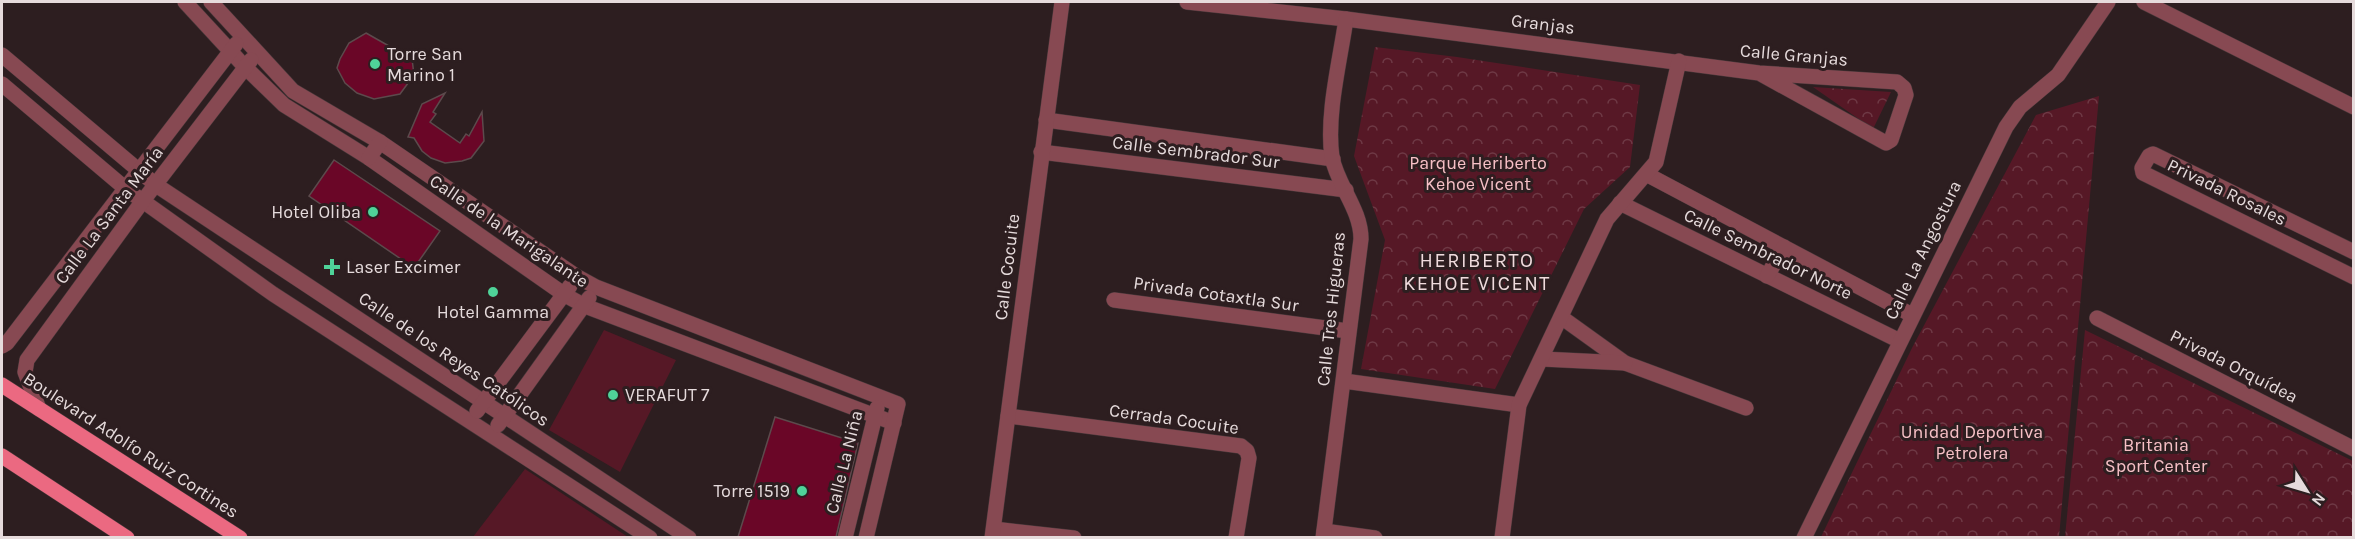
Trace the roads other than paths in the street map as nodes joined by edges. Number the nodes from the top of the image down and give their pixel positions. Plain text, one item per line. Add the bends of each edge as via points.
1 (185, 2) edge
2 (211, 2) edge
3 (1062, 2) edge
4 (1187, 2) edge
5 (2108, 2) edge
6 (2144, 2) edge
7 (1346, 19) junction
8 (242, 37) junction
9 (230, 51) junction
10 (256, 54) junction
11 (2, 55) edge
12 (1679, 61) junction
13 (245, 68) junction
14 (1759, 73) junction
15 (2, 84) edge
16 (2354, 107) edge
17 (1046, 120) junction
18 (380, 142) junction
19 (1041, 152) junction
20 (369, 158) junction
21 (1333, 159) junction
22 (138, 172) junction
23 (1648, 175) junction
24 (156, 185) junction
25 (126, 189) junction
26 (1346, 190) junction
27 (142, 202) junction
28 (1620, 203) junction
29 (1784, 247) junction
30 (2354, 252) edge
31 (66, 268) junction
32 (576, 276) junction
33 (1767, 276) junction
34 (2354, 277) edge
35 (84, 281) junction
36 (596, 287) junction
37 (565, 295) junction
38 (1114, 300) dead end
39 (585, 306) junction
40 (1912, 315) junction
41 (1561, 317) junction
42 (2097, 318) dead end
43 (1348, 331) junction
44 (1900, 341) junction
45 (2, 346) edge
46 (1542, 359) junction
47 (1625, 363) junction
48 (1344, 381) junction
49 (2, 385) edge
50 (880, 396) junction
51 (484, 403) junction
52 (1519, 405) junction
53 (1746, 408) dead end
54 (39, 409) junction
55 (1008, 416) junction
56 (504, 417) junction
57 (876, 417) junction
58 (470, 421) junction
59 (894, 423) junction
60 (491, 435) junction
61 (2354, 449) edge
62 (2, 456) edge
63 (993, 533) edge
64 (1324, 534) edge
65 (127, 537) edge
66 (240, 537) edge
67 (650, 537) edge
68 (689, 537) edge
69 (845, 537) edge
70 (866, 537) edge
71 (1074, 537) edge
72 (1236, 537) edge
73 (1375, 537) edge
74 (1502, 537) edge
75 (1804, 537) edge

1 - 9 street, Calle de la Marigalante
2 - 8 street, Calle de la Marigalante
3 - 17 street, Calle Cocuite
4 - 7 street, Granjas
5 - 40 street, Calle La Angostura via 2058,75 2012,117
6 - 16 street
7 - 12 street, Granjas
7 - 21 street, Calle Tres Higueras via 1331,129
8 - 9 street, Calle La Santa María
8 - 10 street, Calle de la Marigalante
9 - 13 street, Calle de la Marigalante
9 - 22 street, Calle La Santa María
10 - 13 street, Calle La Santa María
10 - 18 street, Calle de la Marigalante via 293,92
11 - 22 street, Calle de los Reyes Católicos
12 - 14 street, Calle Granjas
12 - 23 street via 1660,153
13 - 20 street, Calle de la Marigalante via 284,105
13 - 24 street, Calle La Santa María
14 - 14 street, Calle Granjas via 1886,143 1891,140 1906,95 1897,82
15 - 25 street
17 - 19 street, Calle Cocuite
17 - 21 street, Calle Sembrador Sur
18 - 20 street
18 - 32 street, Calle de la Marigalante
19 - 26 street, Calle Sembrador Sur
19 - 55 street, Calle Cocuite
20 - 37 street, Calle de la Marigalante
21 - 26 street, Calle Tres Higueras
22 - 24 street, Calle de los Reyes Católicos
22 - 25 street, Calle La Santa María
23 - 28 street
23 - 29 street, Calle Sembrador Norte
24 - 27 street, Calle La Santa María
24 - 51 street, Calle de los Reyes Católicos
25 - 27 street
25 - 31 street, Calle La Santa María
26 - 43 street, Calle Tres Higueras via 1361,230
27 - 35 street, Calle La Santa María
27 - 58 street via 273,294
28 - 33 street, Calle Sembrador Norte
28 - 41 street via 1607,219
29 - 33 street
29 - 40 street, Calle Sembrador Norte
30 - 34 street, Privada Rosales via 2154,154 2142,168 2143,172
31 - 35 street
31 - 45 street, Calle La Santa María
32 - 36 street, Calle de la Marigalante
32 - 37 street
33 - 44 street, Calle Sembrador Norte
35 - 54 street, Calle La Santa María via 27,360 27,379
36 - 39 street
36 - 50 street, Calle de la Marigalante
37 - 39 street, Calle de la Marigalante
37 - 51 street
38 - 43 street, Privada Cotaxtla Sur
39 - 56 street
39 - 57 street, Calle de la Marigalante
40 - 44 street, Calle La Angostura
41 - 46 street
41 - 47 street
42 - 61 street, Privada Orquídea
43 - 48 street, Calle Tres Higueras
44 - 75 street, Calle La Angostura
46 - 47 street
46 - 52 street
47 - 53 street
48 - 52 street
48 - 64 street, Calle Tres Higueras
49 - 54 main road, Boulevard Adolfo Ruiz Cortines
50 - 57 street, Calle La Niña
50 - 59 street, Calle de la Marigalante via 898,404
51 - 56 street, Calle de los Reyes Católicos
51 - 58 street
52 - 74 street
54 - 66 main road, Boulevard Adolfo Ruiz Cortines
55 - 63 street, Calle Cocuite
55 - 72 street, Cerrada Cocuite via 1241,446 1249,458
56 - 60 street
56 - 68 street, Calle de los Reyes Católicos
57 - 59 street, Calle de la Marigalante
57 - 69 street, Calle La Niña
58 - 60 street
59 - 70 street
60 - 67 street
62 - 65 main road
63 - 71 street
64 - 73 street

